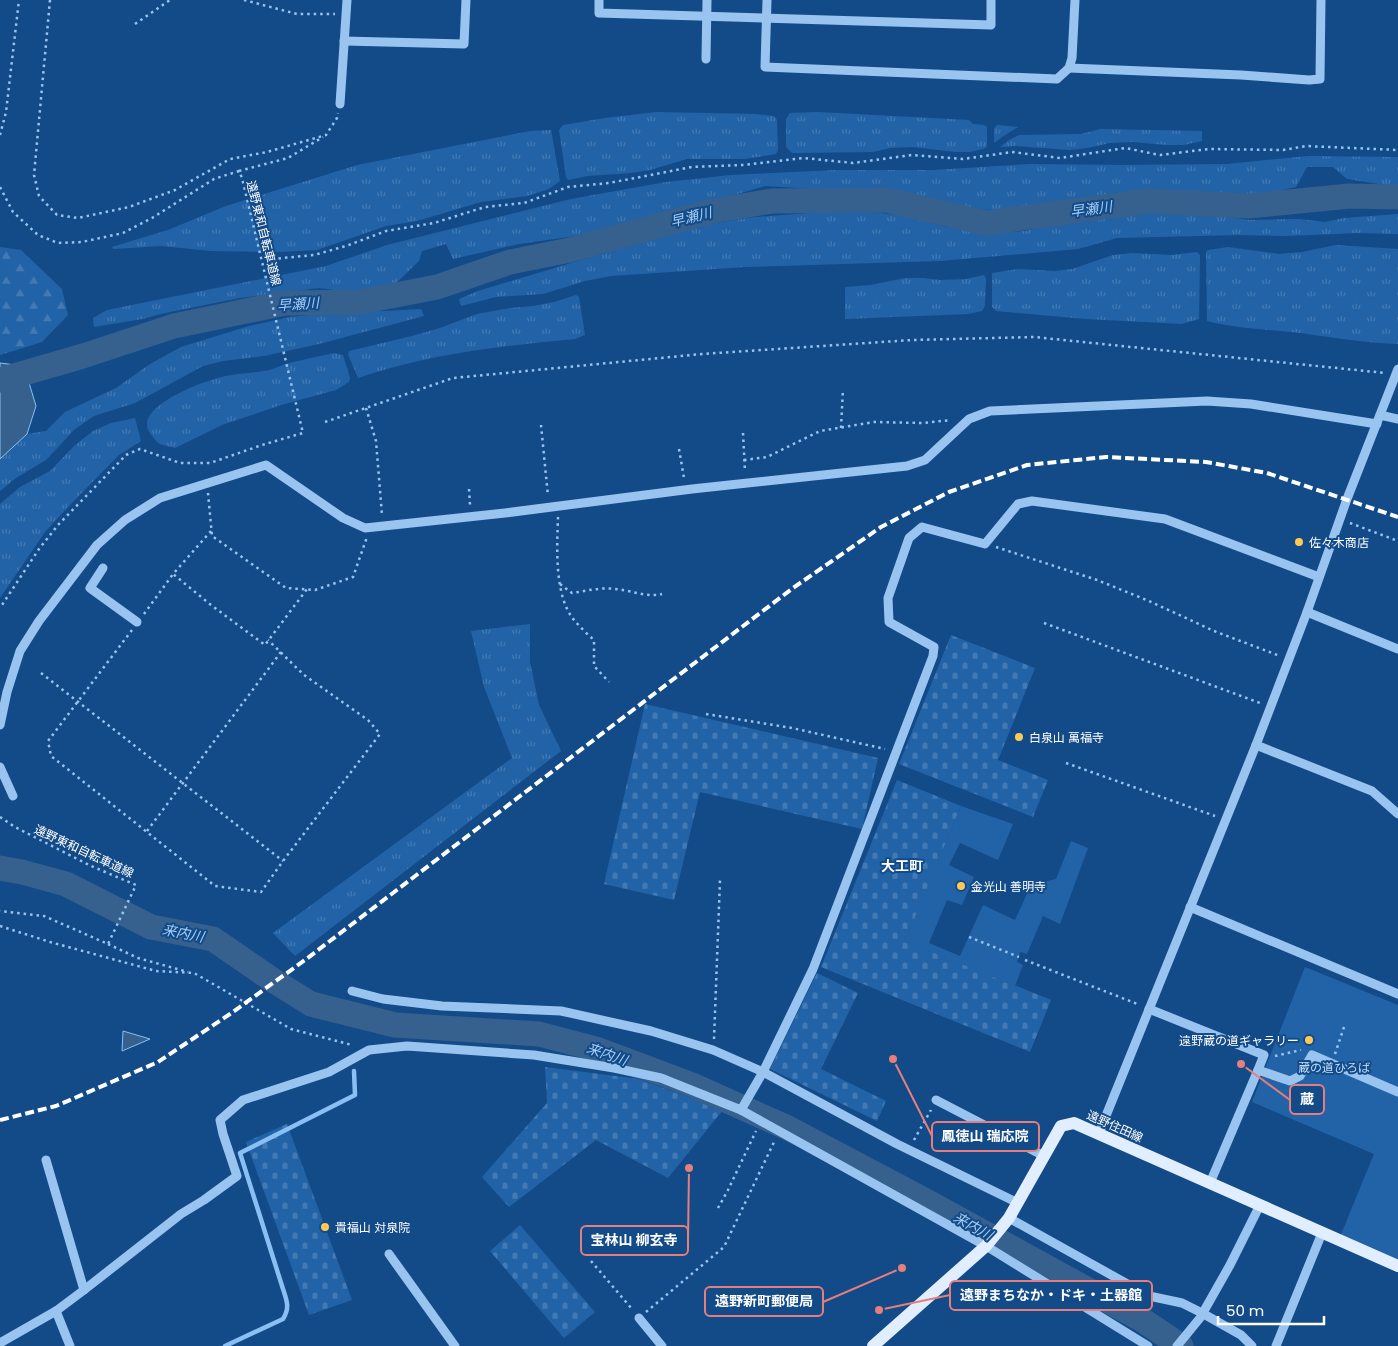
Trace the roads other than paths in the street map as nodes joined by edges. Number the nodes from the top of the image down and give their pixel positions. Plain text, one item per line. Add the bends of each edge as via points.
1 (347, 0) edge
2 (466, 0) edge
3 (599, 0) edge
4 (707, 0) edge
5 (767, 0) edge
6 (991, 0) edge
7 (1075, 0) edge
8 (1321, 0) edge
9 (707, 16) junction
10 (766, 19) junction
11 (344, 41) junction
12 (706, 59) dead end
13 (1069, 68) junction
14 (340, 104) road end
15 (1397, 372) edge
16 (1398, 419) edge
17 (1379, 420) junction
18 (103, 568) dead end
19 (1319, 577) junction
20 (1307, 612) junction
21 (137, 622) road end
22 (1398, 649) edge
23 (0, 725) edge
24 (1256, 745) junction
25 (0, 767) edge
26 (13, 796) dead end
27 (1398, 814) edge
28 (1190, 907) junction
29 (352, 991) dead end
30 (1398, 994) edge
31 (1149, 1009) junction
32 (1258, 1070) junction
33 (763, 1072) junction
34 (1398, 1092) edge
35 (936, 1100) road end
36 (741, 1110) junction
37 (1099, 1133) junction
38 (1044, 1156) junction
39 (46, 1160) dead end
40 (1210, 1183) junction
41 (1018, 1203) junction
42 (1260, 1205) junction
43 (1006, 1221) junction
44 (1322, 1232) junction
45 (986, 1246) junction
46 (389, 1254) dead end
47 (1398, 1266) edge
48 (84, 1290) junction
49 (56, 1311) junction
50 (1201, 1316) junction
51 (639, 1318) road end
52 (0, 1343) edge
53 (70, 1346) edge
54 (455, 1346) edge
55 (662, 1346) edge
56 (873, 1346) edge
57 (1148, 1346) edge
58 (1177, 1346) edge
59 (1252, 1346) edge
60 (1276, 1346) edge

1 - 11 street
2 - 11 street via 464,44
3 - 9 street via 599,13
4 - 9 street
5 - 10 street
6 - 10 street via 991,25
7 - 13 street
8 - 13 street via 1320,79
9 - 10 street
9 - 12 street
10 - 13 street via 765,67 1057,79
11 - 14 street
15 - 17 street
16 - 17 street
17 - 19 street
17 - 23 street via 1207,401 990,411 969,419 925,460 907,466 365,528 344,518 266,465 160,498 125,520 97,545 20,651
18 - 21 street via 90,588
19 - 20 street
19 - 33 street via 1165,519 1032,500 1018,504 985,544 922,527 909,538 888,598 889,622 934,647 933,656 813,969
20 - 22 street
20 - 24 street
24 - 27 street via 1372,791
24 - 28 street
25 - 26 street
28 - 30 street
28 - 31 street
29 - 33 street via 383,1000 442,1006 561,1011 650,1031 713,1050
31 - 32 street via 1264,1055
31 - 37 street
32 - 34 street via 1290,1081 1300,1076 1312,1055
32 - 40 street
33 - 36 street
33 - 41 street via 908,1150
35 - 38 street
36 - 45 street
36 - 48 street via 662,1078 534,1055 407,1046 369,1050 329,1072 243,1100 220,1120 238,1176 181,1214
37 - 38 main road, 遠野住田線 via 1074,1123 1061,1126
37 - 40 main road, 遠野住田線
38 - 41 main road, 遠野住田線
39 - 48 street
40 - 42 main road, 遠野住田線
41 - 43 main road, 遠野住田線
42 - 44 main road, 遠野住田線
42 - 50 street
43 - 45 main road, 遠野住田線
43 - 50 street via 1149,1296 1182,1303
44 - 47 main road, 遠野住田線
44 - 60 street
45 - 56 main road, 遠野住田線
45 - 57 street
46 - 54 street
48 - 49 street
49 - 52 street
49 - 53 street
50 - 58 street
50 - 59 street via 1240,1335
51 - 55 street

